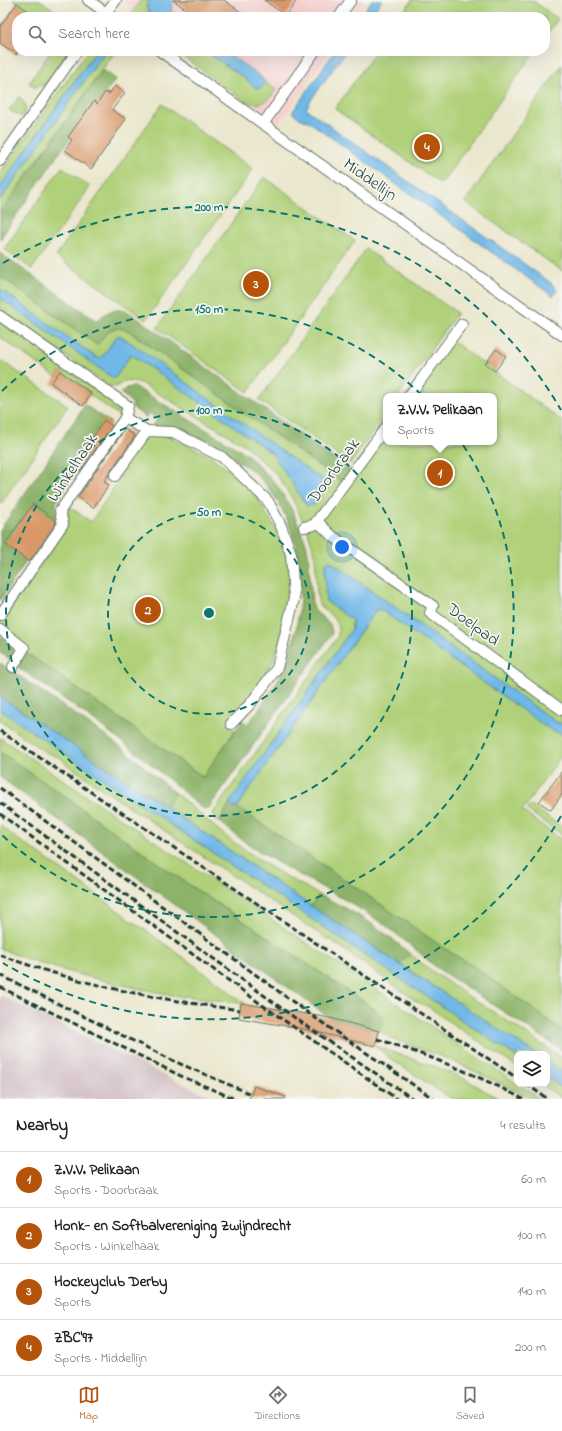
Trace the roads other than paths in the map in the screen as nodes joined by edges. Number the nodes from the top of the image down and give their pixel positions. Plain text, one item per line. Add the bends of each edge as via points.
1 (88, 0) edge
2 (116, 0) edge
3 (351, 0) edge
4 (102, 12) edge
5 (109, 12) edge
6 (343, 12) edge
7 (74, 56) edge
8 (167, 56) edge
9 (311, 56) edge
10 (263, 124) junction
11 (0, 161) edge
12 (0, 316) edge
13 (462, 324) dead end
14 (562, 335) edge
15 (411, 393) edge
16 (125, 418) junction
17 (147, 432) junction
18 (383, 432) edge
19 (115, 476) dead end
20 (317, 521) junction
21 (304, 527) dead end
22 (0, 615) edge
23 (0, 630) edge
24 (13, 667) dead end
25 (562, 709) edge
26 (231, 724) dead end

1 - 4 street
2 - 5 street
3 - 6 street
7 - 11 street
8 - 10 street, Middellijn
9 - 10 street
10 - 14 street, Middellijn
12 - 16 street via 128,406
13 - 15 street
16 - 17 street
16 - 22 street, Winkelhaak via 60,511 63,524
17 - 19 street
17 - 26 street via 173,432 222,456 268,501 282,526 291,554 294,600 277,668 251,703
18 - 20 street, Doorbraak
20 - 21 street, Doorbraak
20 - 25 street, Doelpad via 331,535 433,606 430,613
23 - 24 street via 24,648

